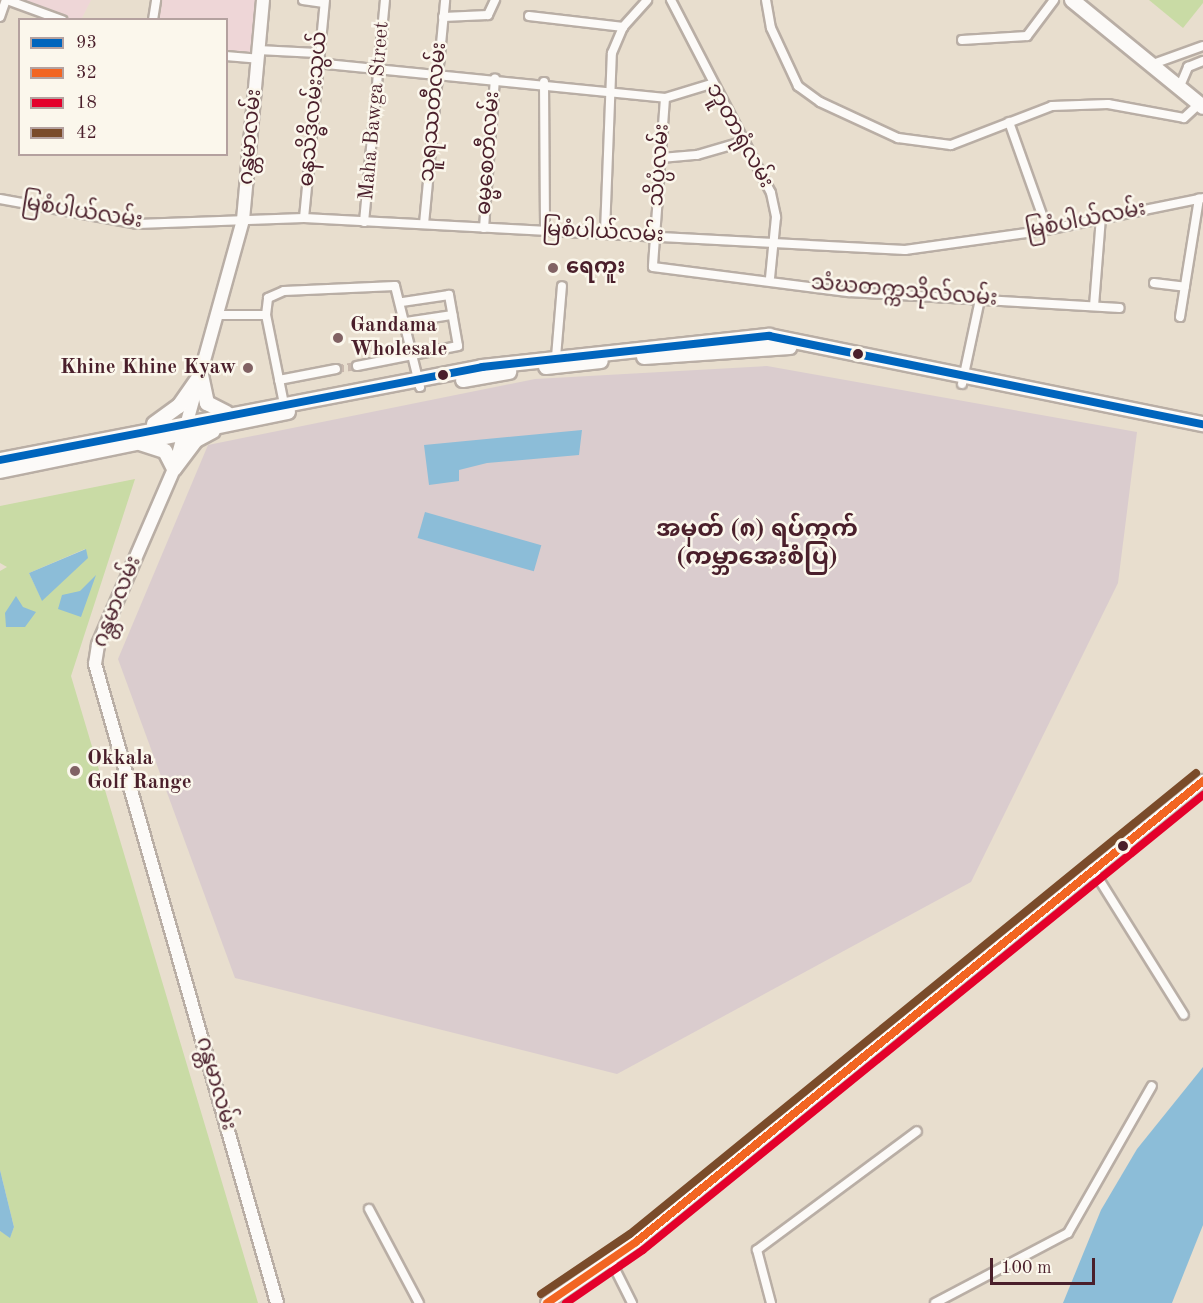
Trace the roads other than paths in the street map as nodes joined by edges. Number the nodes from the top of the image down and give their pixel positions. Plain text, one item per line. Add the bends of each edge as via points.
1 (7, 0) edge
2 (156, 0) edge
3 (263, 0) edge
4 (303, 0) edge
5 (385, 0) edge
6 (445, 0) edge
7 (495, 0) edge
8 (647, 0) edge
9 (671, 0) edge
10 (765, 0) edge
11 (1054, 0) edge
12 (1072, 0) edge
13 (325, 2) edge
14 (529, 16) dead end
15 (0, 17) edge
16 (443, 17) junction
17 (56, 18) edge
18 (153, 18) edge
19 (623, 27) junction
20 (962, 40) dead end
21 (1203, 46) edge
22 (317, 53) junction
23 (258, 55) junction
24 (228, 56) edge
25 (1203, 61) edge
26 (316, 63) junction
27 (1153, 64) junction
28 (376, 70) junction
29 (436, 74) junction
30 (495, 78) junction
31 (544, 82) junction
32 (711, 84) junction
33 (1180, 86) junction
34 (609, 91) junction
35 (665, 98) junction
36 (1201, 105) edge
37 (1009, 122) junction
38 (742, 142) junction
39 (661, 158) junction
40 (1201, 198) edge
41 (0, 200) edge
42 (1101, 217) junction
43 (304, 218) junction
44 (243, 220) junction
45 (364, 222) junction
46 (424, 224) junction
47 (484, 228) junction
48 (1047, 229) junction
49 (545, 230) junction
50 (605, 232) junction
51 (655, 235) junction
52 (774, 244) junction
53 (653, 267) joint
54 (770, 278) junction
55 (1154, 284) dead end
56 (562, 286) dead end
57 (1185, 287) junction
58 (980, 299) junction
59 (402, 302) junction
60 (1094, 306) junction
61 (1120, 308) dead end
62 (218, 315) junction
63 (266, 315) junction
64 (452, 315) junction
65 (1180, 317) dead end
66 (406, 322) junction
67 (413, 356) junction
68 (556, 357) junction
69 (357, 366) tunnel mouth
70 (336, 369) tunnel mouth
71 (201, 375) junction
72 (279, 380) junction
73 (963, 380) junction
74 (419, 383) junction
75 (284, 404) junction
76 (227, 419) junction
77 (1203, 424) edge
78 (188, 426) junction
79 (1176, 426) junction
80 (1203, 431) edge
81 (138, 436) junction
82 (0, 460) edge
83 (174, 469) junction
84 (0, 471) edge
85 (1203, 781) edge
86 (1092, 868) junction
87 (1184, 1015) dead end
88 (1152, 1086) dead end
89 (917, 1131) dead end
90 (369, 1209) dead end
91 (611, 1261) junction
92 (277, 1303) edge
93 (419, 1303) edge
94 (547, 1303) edge
95 (632, 1303) edge
96 (771, 1303) edge
97 (935, 1303) edge

1 - 15 street
1 - 17 street
2 - 18 street
3 - 23 main road, ဂန္တမာလမ်း
4 - 13 street
5 - 28 street, Maha Bawga Street
6 - 16 street, သူရဿတီလမ်း
7 - 16 street via 491,14
8 - 19 street
9 - 32 street, ဘူတာရုံလမ်း
10 - 37 street via 771,28 798,86 859,123 898,138 951,145
11 - 20 street via 1027,36
12 - 27 main road
13 - 22 street, ဓနသိဒ္ဓိလမ်းသွယ်
14 - 19 street
16 - 29 street, သူရဿတီလမ်း
19 - 34 street via 612,53
21 - 27 street
22 - 23 street
22 - 26 street, ဓနသိဒ္ဓိလမ်းသွယ်
23 - 24 street
23 - 44 main road, ဂန္တမာလမ်း
25 - 33 street via 1188,66
26 - 28 street
26 - 43 street, ဓနသိဒ္ဓိလမ်းသွယ်
27 - 33 main road
28 - 29 street
28 - 45 street, Maha Bawga Street
29 - 30 street
29 - 46 street, သူရဿတီလမ်း
30 - 31 street
30 - 47 street, ဓမ္မစေတီလမ်း
31 - 34 street
31 - 49 street
32 - 35 street
32 - 38 street, ဘူတာရုံလမ်း
33 - 36 main road
34 - 35 street
34 - 50 street
35 - 39 street, သိပ္ပံလမ်း
36 - 37 street via 1184,118 1108,104 1052,106
37 - 48 street
38 - 39 street via 697,155
38 - 52 street, ဘူတာရုံလမ်း via 771,194
39 - 51 street, သိပ္ပံလမ်း
40 - 42 street, မြစံပါယ်လမ်း
40 - 57 street
41 - 44 street, မြစံပါယ်လမ်း via 137,224
42 - 48 street, မြစံပါယ်လမ်း
42 - 60 street
43 - 44 street, မြစံပါယ်လမ်း
43 - 45 street, မြစံပါယ်လမ်း
44 - 62 main road, ဂန္တမာလမ်း
45 - 46 street, မြစံပါယ်လမ်း
46 - 47 street, မြစံပါယ်လမ်း
47 - 49 street, မြစံပါယ်လမ်း
48 - 52 street, မြစံပါယ်လမ်း via 915,250
49 - 50 street, မြစံပါယ်လမ်း
50 - 51 street, မြစံပါယ်လမ်း
51 - 52 street, မြစံပါယ်လမ်း
51 - 53 street, သိပ္ပံလမ်း
52 - 54 street, ဘူတာရုံလမ်း
53 - 54 street, သံဃတက္ကသိုလ်လမ်း
54 - 58 street, သံဃတက္ကသိုလ်လမ်း via 849,292
55 - 57 street
56 - 68 street
57 - 65 street
58 - 60 street, သံဃတက္ကသိုလ်လမ်း
58 - 73 street
59 - 63 street via 392,284 284,291 268,298
59 - 64 street via 449,295
59 - 66 street
60 - 61 street, သံဃတက္ကသိုလ်လမ်း
62 - 63 street
62 - 71 main road, ဂန္တမာလမ်း
63 - 72 street
64 - 66 street
64 - 67 street via 458,346
66 - 67 street
67 - 69 street
67 - 74 street
68 - 73 main road via 769,336
68 - 74 main road
70 - 72 street
71 - 76 main road via 207,403
71 - 78 main road, ဂန္တမာလမ်း
71 - 81 main road via 179,406
72 - 75 street
73 - 74 main road via 770,346
73 - 79 main road
74 - 75 main road
74 - 76 main road
75 - 76 main road
76 - 78 main road
76 - 83 main road via 196,440
77 - 79 main road
78 - 81 main road
78 - 83 main road, ဂန္တမာလမ်း
79 - 80 main road
81 - 82 main road
81 - 83 main road via 165,451
81 - 84 main road
83 - 92 main road, ဂန္တမာလမ်း via 98,645 95,664
85 - 86 main road
86 - 87 street
86 - 91 main road
88 - 97 street via 1068,1233
89 - 96 street via 757,1250
90 - 93 street
91 - 94 main road
91 - 95 street

